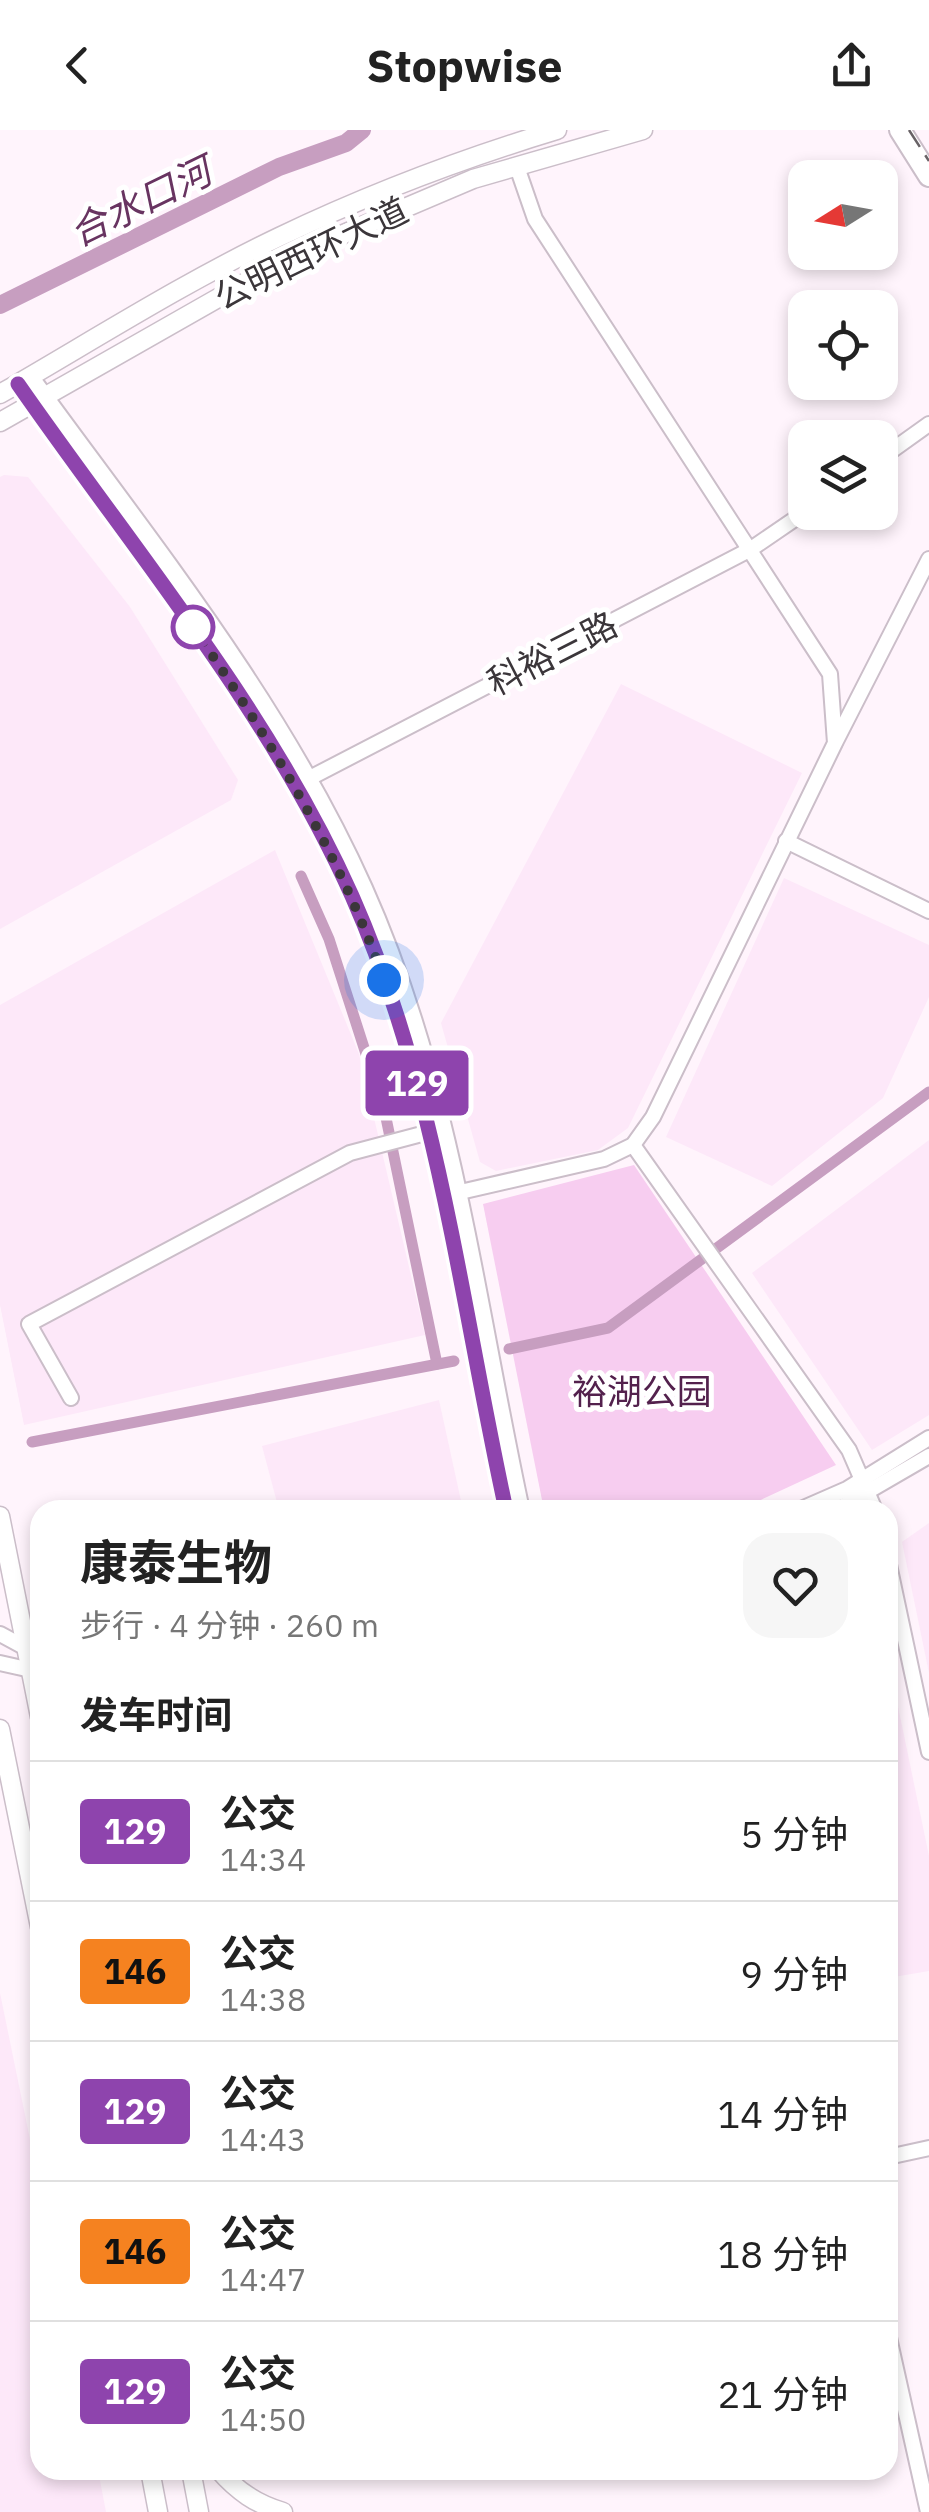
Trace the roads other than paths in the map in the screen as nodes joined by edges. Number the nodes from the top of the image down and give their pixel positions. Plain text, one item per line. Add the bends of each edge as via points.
1 (556, 130) edge
2 (643, 130) edge
3 (900, 130) edge
4 (517, 167) junction
5 (929, 176) edge
6 (25, 380) junction
7 (0, 394) edge
8 (38, 400) junction
9 (0, 422) edge
10 (929, 424) edge
11 (898, 446) edge
12 (788, 524) edge
13 (749, 550) junction
14 (929, 560) edge
15 (835, 743) junction
16 (302, 782) junction
17 (786, 840) junction
18 (929, 911) edge
19 (437, 1130) junction
20 (633, 1145) junction
21 (450, 1194) junction
22 (71, 1398) dead end
23 (929, 1438) edge
24 (929, 1456) edge
25 (866, 1486) junction
26 (504, 1500) edge
27 (520, 1500) edge
28 (827, 1500) edge
29 (848, 1500) edge
30 (871, 1500) edge
31 (0, 1516) edge
32 (898, 1607) edge
33 (0, 1634) edge
34 (30, 1637) edge
35 (30, 1648) edge
36 (0, 1663) edge
37 (30, 1671) edge
38 (0, 1730) edge
39 (929, 1752) edge
40 (30, 1878) edge
41 (929, 2148) edge
42 (898, 2155) edge
43 (898, 2378) edge
44 (152, 2480) edge
45 (193, 2480) edge
46 (227, 2480) edge
47 (158, 2512) edge
48 (199, 2512) edge
49 (283, 2512) edge
50 (928, 2512) edge

1 - 6 main road, 公明西环大道 via 382,190 277,238
2 - 4 main road, 公明西环大道
3 - 5 highway
4 - 8 main road, 公明西环大道 via 292,256
4 - 13 street via 534,219
6 - 7 main road, 公明西环大道
6 - 8 street
8 - 9 main road, 公明西环大道
8 - 16 street
10 - 11 street
12 - 13 street, 科裕三路
13 - 15 street via 830,674
13 - 16 street, 科裕三路
14 - 15 street
15 - 17 street
16 - 19 street via 375,953
17 - 18 street
17 - 20 street via 653,1117
19 - 21 street
19 - 22 street via 350,1153 29,1324
20 - 21 street via 604,1159
20 - 25 street via 849,1450
21 - 26 street
21 - 27 street
23 - 25 street
24 - 25 street
25 - 28 street
25 - 29 street
25 - 30 street
31 - 34 main road
32 - 39 street
33 - 35 street
36 - 37 street
38 - 40 main road
41 - 42 street
43 - 50 street
44 - 47 main road
45 - 48 main road
46 - 49 main road

